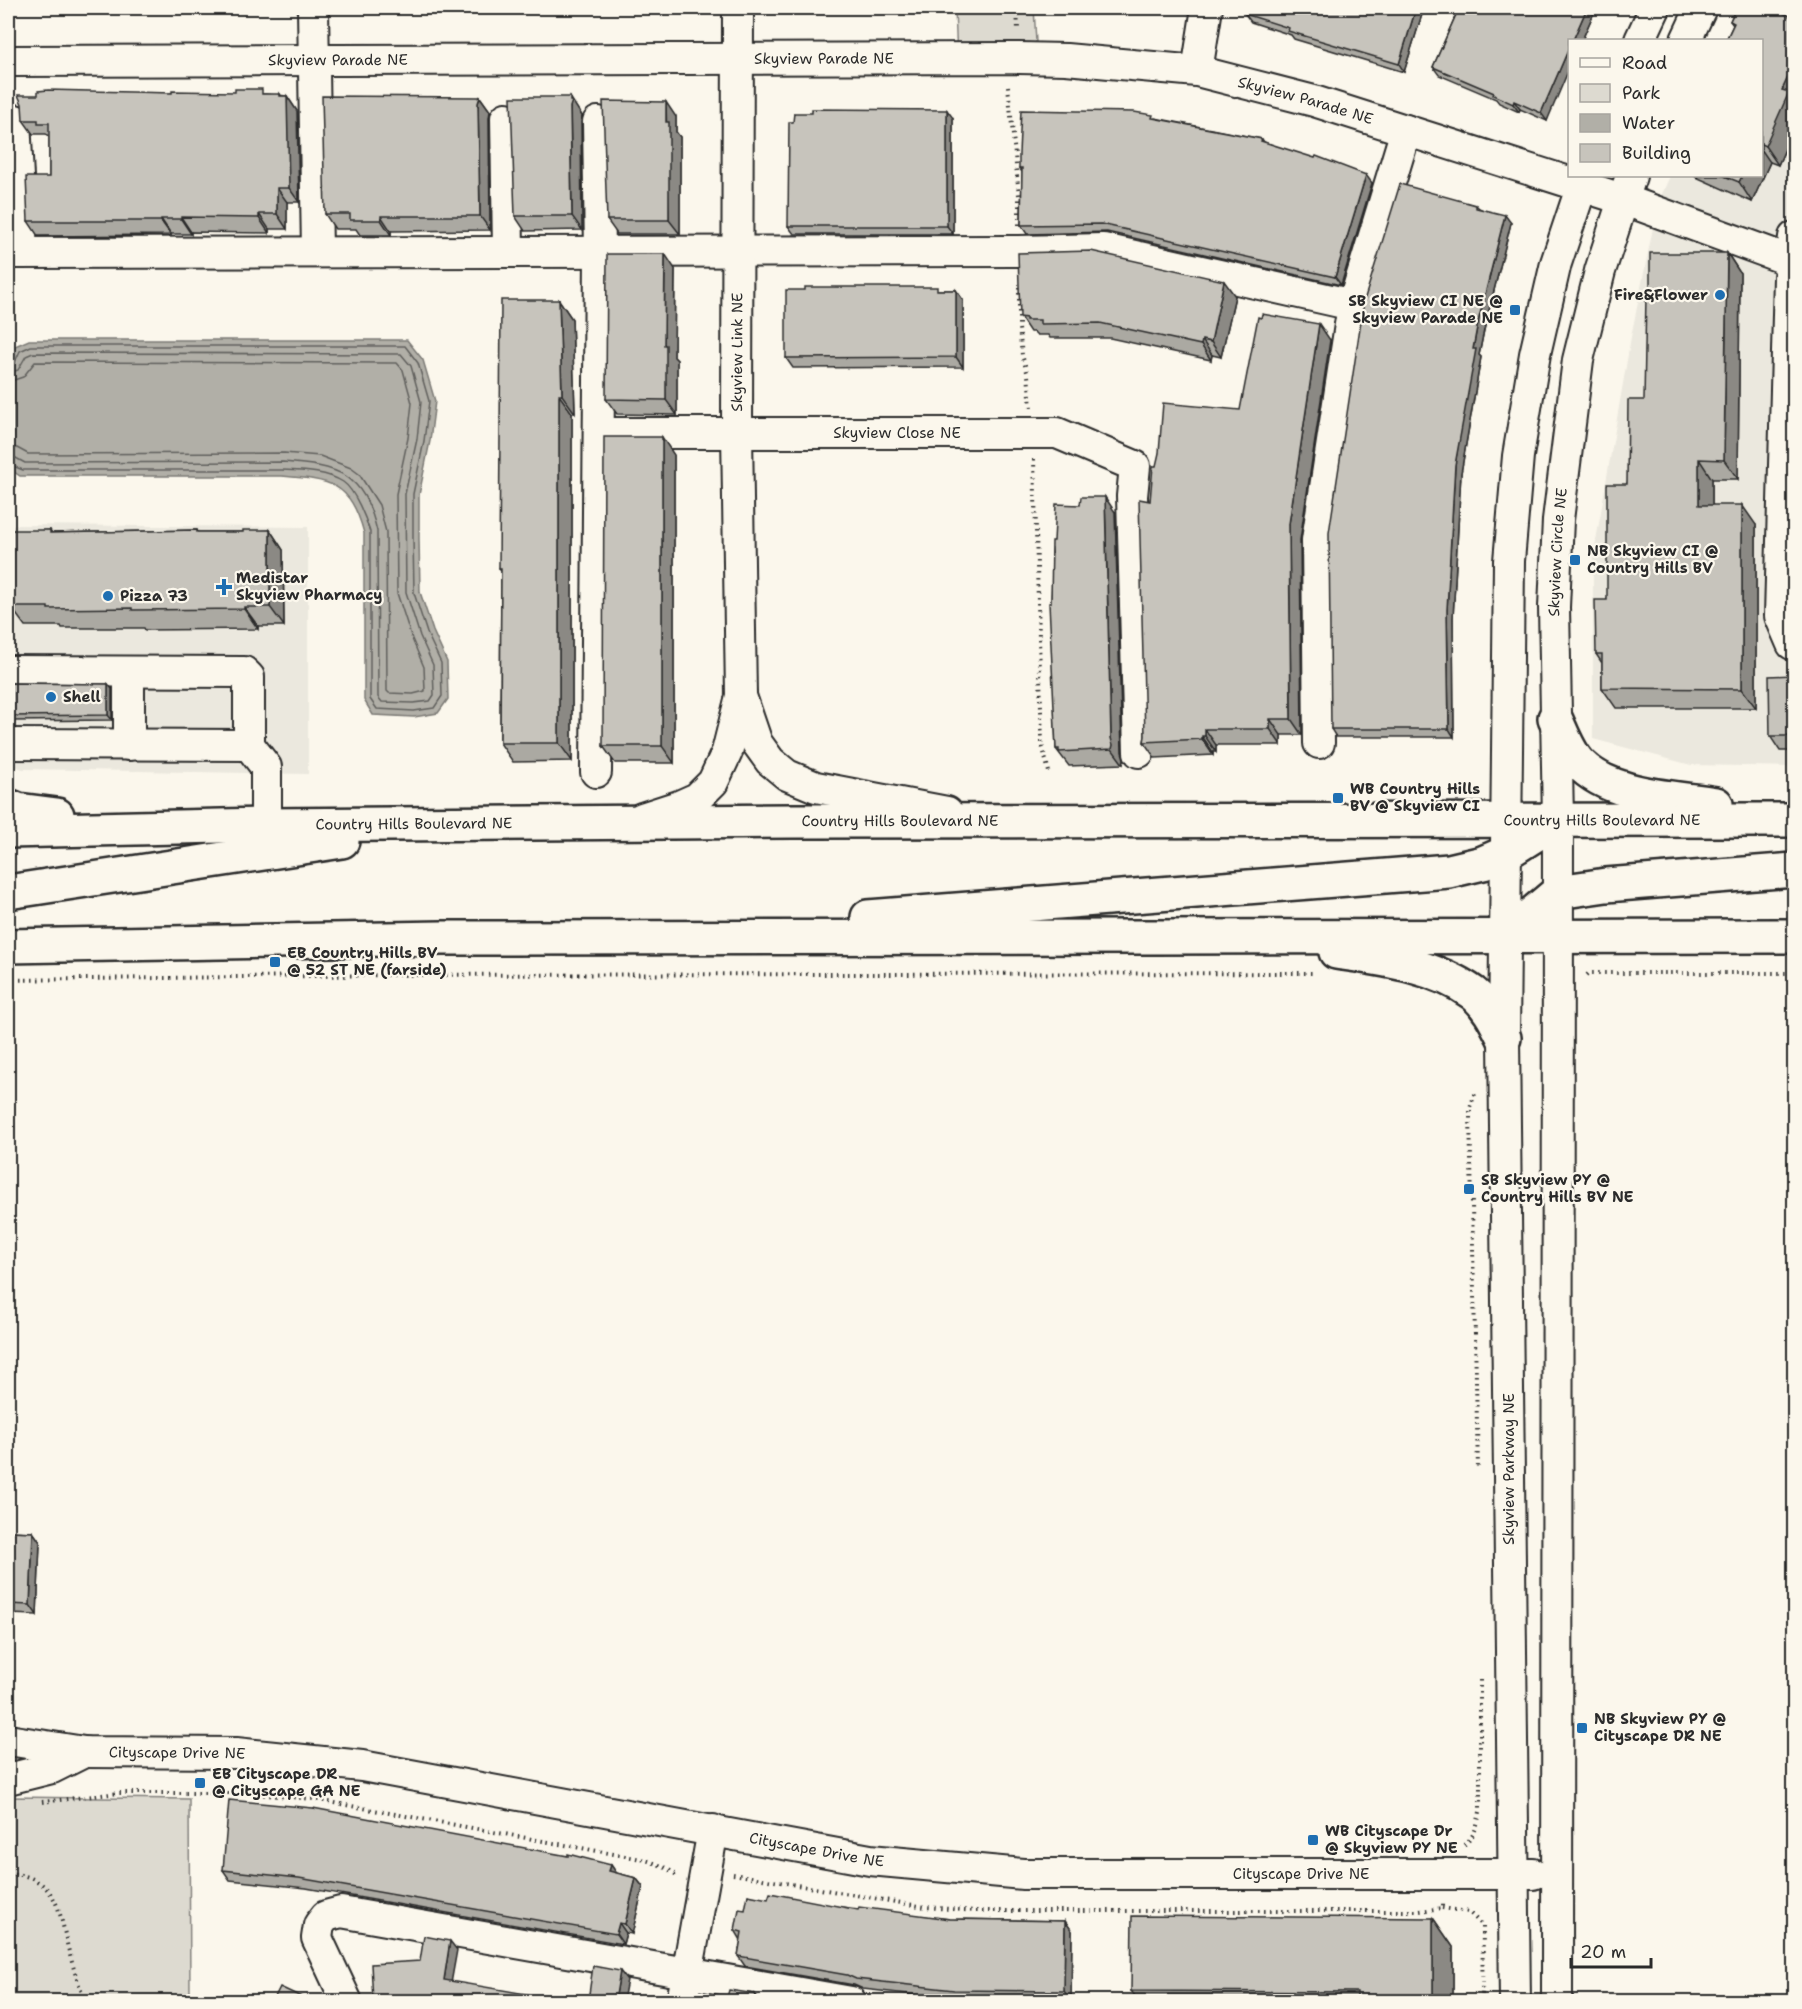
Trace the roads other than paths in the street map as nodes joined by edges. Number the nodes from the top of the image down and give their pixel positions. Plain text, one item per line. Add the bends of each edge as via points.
1 (313, 8) edge
2 (738, 8) edge
3 (1208, 8) edge
4 (1655, 8) edge
5 (1701, 8) edge
6 (1640, 39) edge
7 (1686, 39) edge
8 (314, 58) junction
9 (738, 58) junction
10 (8, 61) edge
11 (1197, 71) junction
12 (506, 118) dead end
13 (15, 120) dead end
14 (598, 123) dead end
15 (1406, 130) junction
16 (1568, 177) edge
17 (1583, 181) edge
18 (1626, 187) edge
19 (316, 252) junction
20 (508, 252) junction
21 (600, 252) junction
22 (738, 252) junction
23 (15, 253) edge
24 (1793, 253) edge
25 (1353, 305) junction
26 (737, 432) junction
27 (599, 433) junction
28 (1789, 513) edge
29 (1794, 645) edge
30 (8, 671) edge
31 (129, 672) junction
32 (741, 696) junction
33 (1555, 718) junction
34 (1319, 743) dead end
35 (8, 744) edge
36 (129, 745) junction
37 (249, 745) junction
38 (1139, 752) dead end
39 (596, 772) dead end
40 (8, 806) edge
41 (1794, 816) edge
42 (988, 820) junction
43 (1558, 820) junction
44 (1794, 820) edge
45 (1507, 821) junction
46 (627, 822) junction
47 (462, 823) junction
48 (266, 825) junction
49 (142, 827) junction
50 (8, 831) edge
51 (1506, 853) junction
52 (1794, 870) edge
53 (8, 892) edge
54 (1558, 892) junction
55 (1240, 936) junction
56 (1506, 936) junction
57 (1558, 936) junction
58 (1794, 936) edge
59 (627, 937) junction
60 (8, 946) edge
61 (1504, 1038) junction
62 (8, 1740) edge
63 (84, 1752) junction
64 (8, 1779) edge
65 (713, 1830) junction
66 (1556, 1873) junction
67 (1512, 1874) junction
68 (685, 1988) edge
69 (347, 2001) edge
70 (851, 2001) edge
71 (1515, 2001) edge
72 (1557, 2001) edge

1 - 8 street
2 - 9 street, Skyview Link NE
3 - 11 street
4 - 6 street
5 - 7 street
8 - 9 street, Skyview Parade NE
8 - 10 street, Skyview Parade NE
8 - 19 street
9 - 11 street, Skyview Parade NE via 1066,58
9 - 22 street, Skyview Link NE
11 - 15 street, Skyview Parade NE
12 - 20 street
13 - 23 street
14 - 21 street
15 - 16 street, Skyview Parade NE
15 - 25 street
17 - 18 street, Skyview Parade NE
17 - 45 street via 1556,263 1535,354 1518,456 1509,561
18 - 24 street, Skyview Parade NE
18 - 33 street, Skyview Circle NE via 1578,360 1564,454 1554,608
19 - 20 street
19 - 23 street
20 - 21 street
21 - 22 street
21 - 27 street
22 - 25 street via 1103,249
22 - 26 street, Skyview Link NE
24 - 28 street via 1789,277
25 - 34 street via 1317,540
26 - 27 street, Skyview Close NE
26 - 32 street, Skyview Link NE
26 - 38 street, Skyview Close NE via 1045,433 1136,466 1132,496
27 - 39 street
28 - 29 street via 1780,616
30 - 31 street via 45,678
31 - 36 street
31 - 37 street via 244,672 249,677
32 - 42 street, Skyview Link NE via 757,742 770,761 787,775 816,787
32 - 46 street, Skyview Link NE via 727,752 713,782 697,798
33 - 41 main road via 1580,763 1613,785
33 - 43 street, Skyview Circle NE
35 - 36 street via 45,732 82,732
36 - 37 street
37 - 48 street via 266,767
40 - 49 main road
42 - 45 main road, Country Hills Boulevard NE
42 - 46 main road, Country Hills Boulevard NE
43 - 44 main road, Country Hills Boulevard NE
43 - 45 main road, Country Hills Boulevard NE
43 - 51 main road
43 - 54 street, Skyview Circle NE
45 - 51 street
46 - 47 main road, Country Hills Boulevard NE
47 - 48 main road, Country Hills Boulevard NE
47 - 53 main road
48 - 49 main road, Country Hills Boulevard NE
49 - 50 main road, Country Hills Boulevard NE
51 - 56 street
51 - 59 main road via 1449,871
52 - 54 main road
54 - 56 main road
54 - 57 street, Skyview Circle NE
55 - 56 main road
55 - 59 main road
55 - 61 main road via 1391,961 1438,974 1474,994 1491,1013
56 - 57 main road
56 - 61 street, Skyview Parkway NE
57 - 58 main road
57 - 66 street
59 - 60 main road
61 - 67 street, Skyview Parkway NE
62 - 63 street, Cityscape Drive NE
63 - 64 street, Cityscape Drive NE via 52,1768
63 - 65 street, Cityscape Drive NE via 236,1753 362,1766
65 - 67 street, Cityscape Drive NE via 870,1860 1023,1874
65 - 68 street
66 - 67 street, Cityscape Drive NE
66 - 72 street
67 - 71 street, Skyview Parkway NE
68 - 69 street via 341,1912 326,1916 319,1925 317,1938
68 - 70 street

